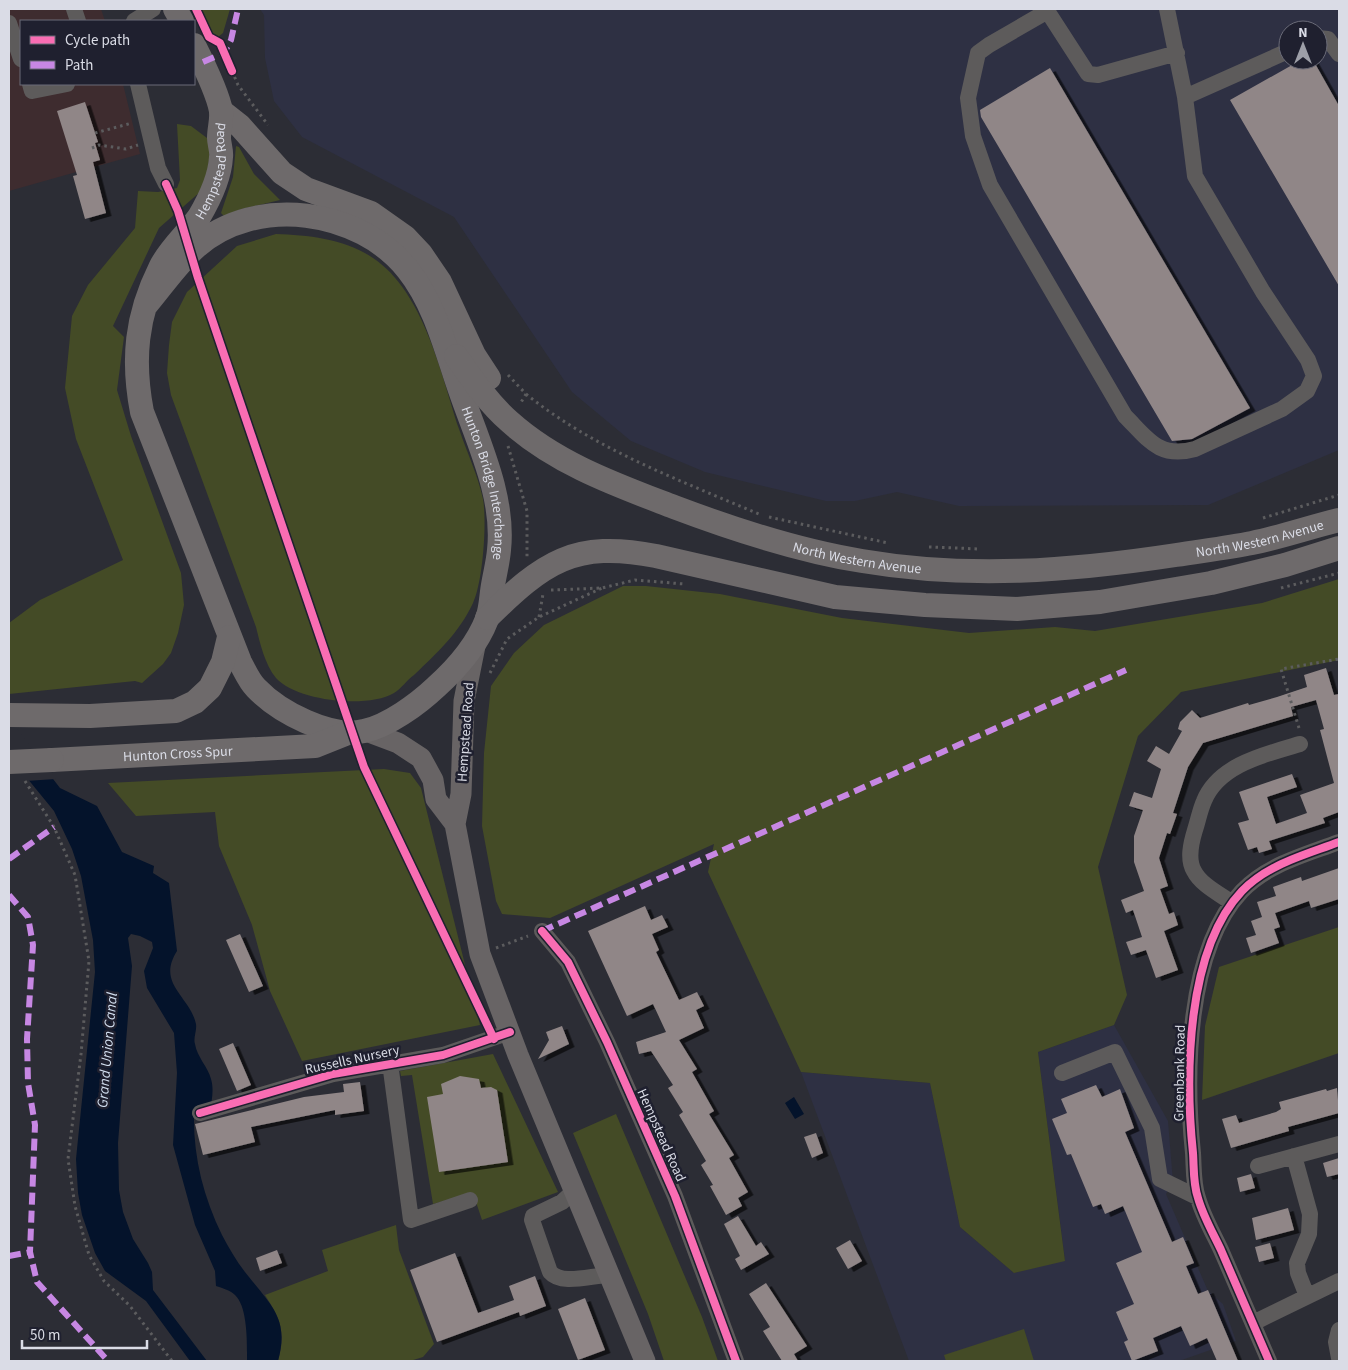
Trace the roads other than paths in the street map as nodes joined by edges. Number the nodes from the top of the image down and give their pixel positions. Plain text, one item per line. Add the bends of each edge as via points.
1 (153, 9) edge
2 (175, 9) edge
3 (1167, 9) edge
4 (1046, 10) edge
5 (136, 20) edge
6 (181, 20) edge
7 (9, 23) edge
8 (1328, 39) edge
9 (195, 47) edge
10 (1177, 53) junction
11 (1339, 54) edge
12 (1278, 55) edge
13 (20, 56) edge
14 (30, 85) edge
15 (63, 85) edge
16 (138, 85) edge
17 (1184, 97) junction
18 (221, 111) junction
19 (240, 126) junction
20 (166, 184) dead end
21 (344, 224) junction
22 (147, 304) junction
23 (442, 336) junction
24 (1339, 504) edge
25 (690, 513) junction
26 (1339, 520) edge
27 (1339, 548) edge
28 (1170, 556) junction
29 (487, 618) junction
30 (229, 637) junction
31 (476, 641) junction
32 (12, 715) edge
33 (356, 733) junction
34 (1300, 744) road end
35 (16, 771) edge
36 (455, 824) junction
37 (1339, 842) edge
38 (1232, 903) junction
39 (542, 931) road end
40 (510, 1032) junction
41 (390, 1063) junction
42 (1062, 1073) dead end
43 (200, 1113) dead end
44 (1339, 1144) edge
45 (1294, 1156) junction
46 (1258, 1166) dead end
47 (574, 1190) junction
48 (1197, 1197) junction
49 (470, 1200) dead end
50 (610, 1275) junction
51 (1339, 1280) edge
52 (1307, 1296) junction
53 (1253, 1323) junction
54 (1339, 1330) edge
55 (1339, 1358) edge
56 (645, 1361) edge
57 (736, 1361) edge
58 (1269, 1361) edge

1 - 5 street
2 - 6 highway
3 - 10 street
4 - 10 street via 1088,74 1098,75
4 - 17 street via 978,53 968,98 973,136 990,185 1125,416 1153,444 1167,452 1194,449 1282,409 1307,391 1314,376 1308,360 1263,292 1195,176
7 - 13 street
8 - 11 street
9 - 18 highway, Hempstead Road
10 - 17 street
12 - 17 street
14 - 15 street via 32,91
16 - 20 street via 158,168
18 - 19 highway, Hempstead Road
18 - 22 highway, Hempstead Road via 221,157 210,196 160,267
19 - 21 highway via 246,148 261,169 306,204
19 - 25 highway, Hempstead Road via 282,174 306,189 371,213 389,224 421,254 440,282 474,355 516,409 553,437 645,485
21 - 22 highway, Hunton Bridge Interchange via 296,215 268,215 237,223 196,247
21 - 23 highway, Hunton Bridge Interchange via 391,252 409,270
22 - 30 highway, Hunton Bridge Interchange via 135,353 142,412
23 - 25 highway, North Western Avenue via 485,396 534,442 610,483
23 - 29 highway, Hunton Bridge Interchange via 493,488 498,517 499,548
24 - 28 highway via 1248,529
25 - 28 highway, North Western Avenue via 811,550 862,561 930,569 1032,572
26 - 28 highway, North Western Avenue via 1252,543
27 - 29 highway, North Western Avenue via 1211,583 1100,602 1017,608 925,606 835,597 647,554 600,550 572,554 548,567 514,592
29 - 31 highway, Hunton Bridge Interchange
30 - 32 highway via 223,662 210,688 195,702 176,710 90,716
30 - 33 highway, Hunton Bridge Interchange via 255,686 281,710
31 - 33 highway, Hunton Bridge Interchange via 446,678 420,701
31 - 36 main road, Hempstead Road via 464,701 461,794
33 - 35 highway, Hunton Cross Spur, bridge via 316,746 52,760
33 - 36 main road, Hempstead Road via 398,743 421,758 433,780 436,799
34 - 38 street via 1243,763 1222,777 1204,799 1192,839 1191,864 1201,880
36 - 40 main road, Hempstead Road via 480,954
37 - 38 street, Greenbank Road via 1265,872
38 - 48 street, Greenbank Road via 1216,931 1205,961 1193,1019 1189,1112
39 - 57 street, Hempstead Road via 568,962 607,1042 675,1196
40 - 41 street, Russells Nursery via 443,1055
40 - 47 main road, Hempstead Road
41 - 43 street, Russells Nursery via 333,1074
41 - 49 street via 411,1220
42 - 48 street via 1115,1052 1152,1128 1160,1179
44 - 45 street
45 - 46 street
45 - 52 street via 1310,1214 1309,1234 1296,1263
47 - 50 main road, Hempstead Road
47 - 50 street via 562,1202 541,1211 532,1220 550,1272 555,1278 567,1280
48 - 53 street, Greenbank Road
50 - 56 main road, Hempstead Road
51 - 52 street
52 - 53 street
53 - 58 street, Greenbank Road
54 - 55 street via 1336,1342

